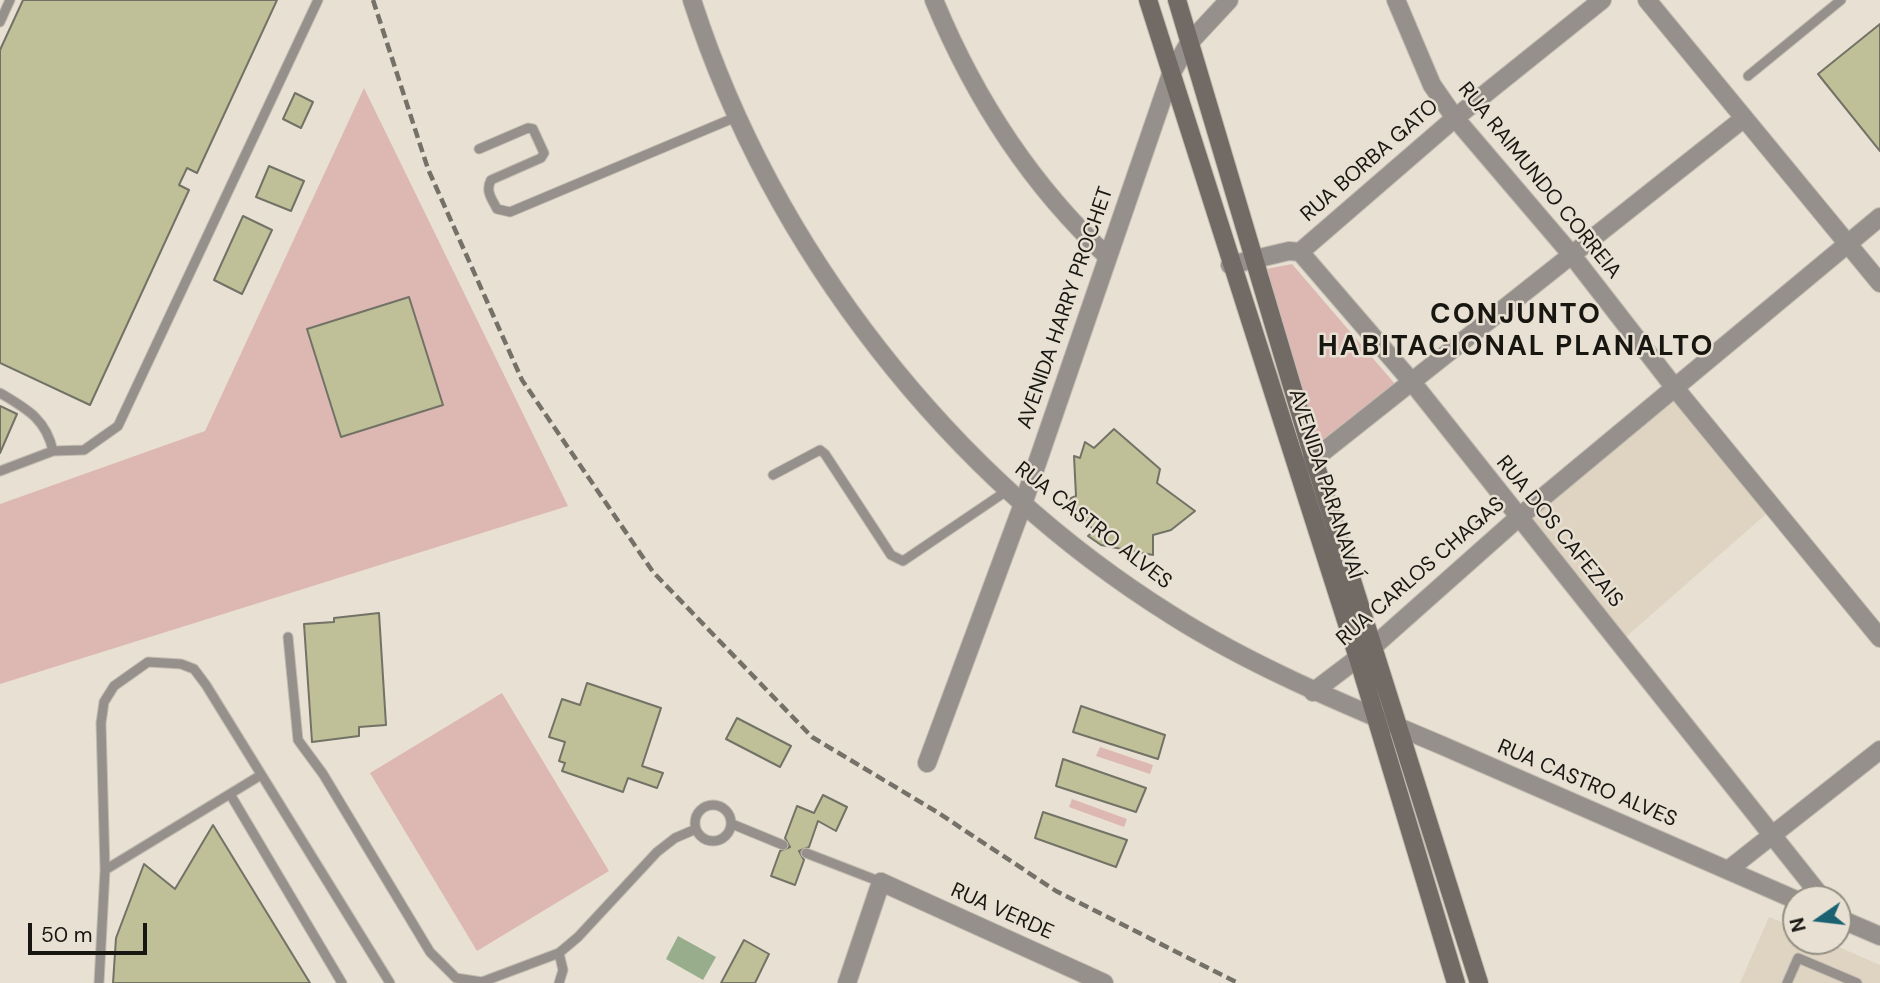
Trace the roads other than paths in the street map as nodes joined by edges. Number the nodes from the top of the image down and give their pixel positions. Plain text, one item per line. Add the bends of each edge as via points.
1 (10, 0) edge
2 (318, 0) edge
3 (692, 0) edge
4 (934, 0) edge
5 (1148, 0) edge
6 (1177, 0) edge
7 (1229, 0) edge
8 (1396, 0) edge
9 (1602, 0) edge
10 (1647, 0) edge
11 (1841, 0) edge
12 (0, 22) edge
13 (1189, 43) junction
14 (1171, 74) junction
15 (1748, 76) dead end
16 (736, 117) junction
17 (1454, 117) junction
18 (1743, 119) junction
19 (480, 149) dead end
20 (1880, 217) edge
21 (1848, 243) junction
22 (1300, 253) junction
23 (1571, 254) junction
24 (1107, 256) junction
25 (1254, 258) junction
26 (1230, 265) junction
27 (1880, 283) edge
28 (1412, 382) junction
29 (1675, 388) junction
30 (0, 393) edge
31 (53, 451) junction
32 (1314, 460) junction
33 (0, 471) edge
34 (1297, 473) junction
35 (773, 475) dead end
36 (1008, 490) junction
37 (1023, 504) junction
38 (1518, 518) junction
39 (288, 637) dead end
40 (1880, 638) edge
41 (1375, 645) junction
42 (1358, 658) junction
43 (1313, 692) junction
44 (1377, 720) junction
45 (1399, 727) junction
46 (1880, 750) edge
47 (927, 763) dead end
48 (261, 775) junction
49 (230, 793) junction
50 (732, 824) junction
51 (696, 829) junction
52 (1774, 834) junction
53 (783, 845) dead end
54 (806, 853) dead end
55 (105, 870) junction
56 (1728, 870) junction
57 (881, 883) junction
58 (1813, 885) edge
59 (1782, 894) edge
60 (1852, 924) edge
61 (1880, 936) edge
62 (559, 953) junction
63 (99, 983) edge
64 (342, 983) edge
65 (390, 983) edge
66 (559, 983) edge
67 (847, 983) edge
68 (1104, 983) edge
69 (1456, 983) edge
70 (1479, 983) edge
71 (1787, 983) edge
72 (1857, 983) edge

1 - 12 lane
2 - 31 lane via 118,426 84,450
3 - 16 street, RUA CASTRO ALVES via 713,66
4 - 24 street via 978,92 1024,164 1071,223
5 - 14 main road, AVENIDA PARANAVAÍ
6 - 13 main road, AVENIDA PARANAVAÍ
7 - 13 street, AVENIDA HARRY PROCHET
8 - 17 street, RUA RAIMUNDO CORREIA via 1432,85
9 - 17 street, RUA BORBA GATO
10 - 18 street
11 - 15 lane
13 - 14 street, AVENIDA HARRY PROCHET
13 - 25 main road, AVENIDA PARANAVAÍ
14 - 24 street, AVENIDA HARRY PROCHET
14 - 26 main road, AVENIDA PARANAVAÍ
16 - 19 lane via 510,212 497,209 488,184 541,158 544,153 533,129
16 - 36 street, RUA CASTRO ALVES via 793,224 886,358 929,410
17 - 22 street, RUA BORBA GATO
17 - 23 street, RUA RAIMUNDO CORREIA
18 - 21 street
18 - 23 street
20 - 21 street, RUA CARLOS CHAGAS
21 - 27 street
21 - 29 street, RUA CARLOS CHAGAS
22 - 25 street
22 - 28 street, RUA DOS CAFEZAIS
23 - 28 street
23 - 29 street, RUA RAIMUNDO CORREIA
24 - 37 street, AVENIDA HARRY PROCHET
25 - 26 street
25 - 32 main road, AVENIDA PARANAVAÍ
26 - 34 main road, AVENIDA PARANAVAÍ
28 - 32 street
28 - 38 street, RUA DOS CAFEZAIS
29 - 38 street, RUA CARLOS CHAGAS
29 - 40 street, RUA RAIMUNDO CORREIA
30 - 31 lane via 38,416 50,435
31 - 33 lane
32 - 34 street
32 - 41 main road, AVENIDA PARANAVAÍ
34 - 42 main road, AVENIDA PARANAVAÍ
35 - 36 lane via 820,450 891,555 903,561
36 - 37 street, RUA CASTRO ALVES
37 - 43 street, RUA CASTRO ALVES via 1125,586 1233,651
37 - 47 street, AVENIDA HARRY PROCHET
38 - 41 street, RUA CARLOS CHAGAS
38 - 52 street, RUA DOS CAFEZAIS
39 - 62 lane via 298,740 430,952 456,978 482,982
41 - 42 street, RUA CARLOS CHAGAS
41 - 45 main road, AVENIDA PARANAVAÍ
42 - 43 street, RUA CARLOS CHAGAS
42 - 44 main road, AVENIDA PARANAVAÍ
43 - 44 street, RUA CASTRO ALVES
44 - 45 street, RUA CASTRO ALVES
44 - 69 main road, AVENIDA PARANAVAÍ
45 - 56 street, RUA CASTRO ALVES
45 - 70 main road, AVENIDA PARANAVAÍ
46 - 52 street
48 - 49 lane
48 - 55 lane via 194,669 148,662 114,686 104,702
48 - 65 lane
49 - 55 lane
49 - 64 lane
50 - 51 lane via 725,837 712,841
50 - 51 lane via 727,811 714,804 701,809
50 - 53 lane
51 - 62 lane via 657,852
52 - 56 street
52 - 58 street, RUA DOS CAFEZAIS
54 - 57 lane
55 - 63 lane
56 - 59 street, RUA CASTRO ALVES
57 - 67 street
57 - 68 street, RUA VERDE
60 - 61 street
62 - 66 lane via 563,970
71 - 72 lane via 1798,958

